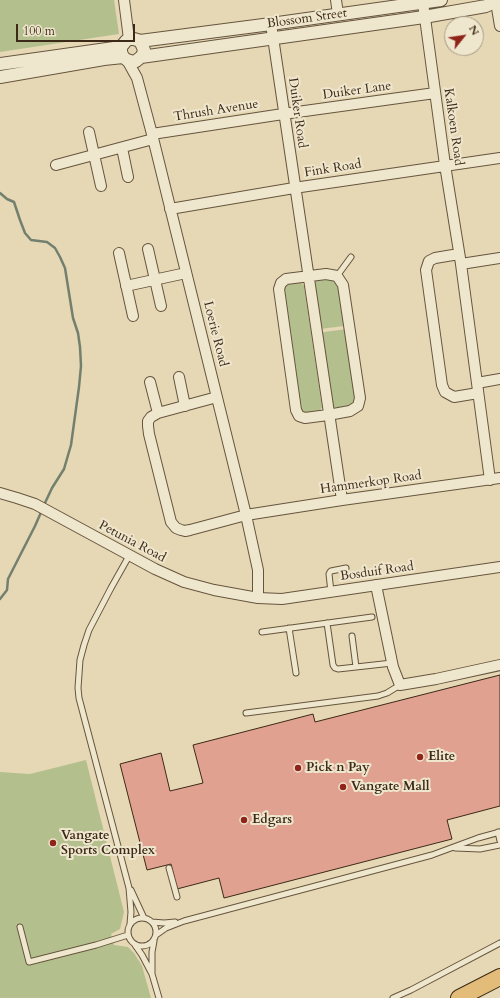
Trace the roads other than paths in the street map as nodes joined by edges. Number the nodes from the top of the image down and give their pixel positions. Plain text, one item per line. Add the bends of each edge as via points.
1 (124, 0) edge
2 (336, 0) edge
3 (441, 0) edge
4 (498, 1) edge
5 (423, 3) junction
6 (467, 4) edge
7 (338, 14) junction
8 (424, 16) junction
9 (270, 24) junction
10 (500, 26) edge
11 (273, 38) junction
12 (131, 52) junction
13 (0, 64) edge
14 (0, 77) edge
15 (435, 93) junction
16 (283, 114) junction
17 (89, 132) dead end
18 (152, 136) junction
19 (122, 148) junction
20 (95, 155) junction
21 (500, 158) edge
22 (445, 165) junction
23 (56, 166) dead end
24 (128, 178) dead end
25 (101, 186) dead end
26 (294, 188) junction
27 (170, 210) junction
28 (148, 249) dead end
29 (119, 253) dead end
30 (351, 257) dead end
31 (500, 258) edge
32 (460, 259) junction
33 (186, 273) junction
34 (308, 276) junction
35 (337, 276) junction
36 (155, 280) junction
37 (126, 286) junction
38 (161, 306) dead end
39 (133, 316) dead end
40 (179, 377) dead end
41 (500, 379) edge
42 (150, 382) dead end
43 (478, 388) junction
44 (217, 397) junction
45 (185, 406) junction
46 (158, 413) junction
47 (328, 415) junction
48 (495, 479) edge
49 (0, 493) edge
50 (342, 500) junction
51 (246, 515) junction
52 (130, 556) junction
53 (500, 567) edge
54 (346, 568) dead end
55 (376, 585) junction
56 (331, 592) junction
57 (258, 598) junction
58 (372, 617) dead end
59 (327, 623) junction
60 (289, 628) junction
61 (262, 632) dead end
62 (352, 636) dead end
63 (392, 663) junction
64 (500, 664) edge
65 (356, 667) junction
66 (296, 673) dead end
67 (400, 686) junction
68 (246, 713) dead end
69 (499, 832) edge
70 (500, 841) edge
71 (500, 845) edge
72 (454, 848) junction
73 (169, 868) dead end
74 (129, 888) junction
75 (177, 897) dead end
76 (144, 918) junction
77 (152, 922) junction
78 (180, 922) junction
79 (130, 924) junction
80 (20, 927) dead end
81 (128, 936) junction
82 (155, 937) junction
83 (500, 943) edge
84 (135, 944) junction
85 (152, 974) junction
86 (500, 977) edge
87 (159, 998) edge
88 (393, 998) edge
89 (459, 998) edge

1 - 12 street, Loerie Road
2 - 7 street
3 - 5 street, Blossom Street
4 - 6 street, Blossom Street via 486,6
4 - 10 street
5 - 7 street, Blossom Street
5 - 8 street, Kalkoen Road
6 - 8 street, Blossom Street
7 - 9 street, Blossom Street
8 - 11 street, Blossom Street
8 - 15 street, Kalkoen Road
9 - 11 street, Duiker Road
9 - 12 street, Blossom Street
11 - 12 street, Blossom Street
11 - 16 street, Duiker Road
12 - 13 street, Blossom Street
12 - 14 street, Blossom Street
12 - 18 street, Loerie Road
15 - 16 street, Duiker Lane
15 - 22 street, Kalkoen Road
16 - 18 street, Thrush Avenue
16 - 26 street, Duiker Road
17 - 20 street
18 - 19 street, Thrush Avenue
18 - 27 street, Loerie Road
19 - 20 street, Thrush Avenue
19 - 24 street
20 - 23 street, Thrush Avenue
20 - 25 street
21 - 22 street, Fink Road
22 - 26 street, Fink Road
22 - 32 street, Kalkoen Road
26 - 27 street, Fink Road
26 - 34 street, Duiker Road
27 - 33 street, Loerie Road
28 - 36 street
29 - 37 street
30 - 35 lane
31 - 32 street
32 - 43 street, Kalkoen Road
32 - 43 street via 435,258 429,262 426,270 440,377 445,392 454,396
33 - 36 street
33 - 44 street, Loerie Road
34 - 35 street
34 - 47 street, Duiker Road
34 - 47 street via 286,279 279,289 296,410 299,416 305,418
35 - 47 street via 343,285 360,398 358,406 350,411
36 - 37 street
36 - 38 street
37 - 39 street
40 - 45 street
41 - 43 street
42 - 46 street
43 - 48 street, Kalkoen Road
44 - 45 street
44 - 51 street, Loerie Road
45 - 46 street
46 - 51 street, Hammerkop Road via 151,416 148,426 171,522 176,528 185,531
47 - 50 street, Duiker Road
48 - 50 street, Hammerkop Road
49 - 52 street, Petunia Road via 35,504
50 - 51 street, Hammerkop Road
51 - 57 street, Loerie Road via 258,570
52 - 57 street, Petunia Road via 184,582
52 - 74 lane via 110,588 84,645 78,688
53 - 55 street, Bosduif Road
54 - 56 lane via 330,572
55 - 56 street, Bosduif Road
55 - 63 street
56 - 57 street, Bosduif Road via 282,599
58 - 59 lane
59 - 60 lane
59 - 65 lane via 333,665 338,669
60 - 61 lane
60 - 66 lane
62 - 65 lane
63 - 65 lane
63 - 67 street
64 - 67 street
67 - 68 lane via 378,696
69 - 70 lane
69 - 72 lane
71 - 72 lane
72 - 78 lane
73 - 75 lane
74 - 76 lane
74 - 79 lane
76 - 77 lane
76 - 79 lane via 138,918
77 - 78 lane
77 - 82 lane via 156,930
78 - 82 lane
79 - 81 lane
80 - 81 lane via 29,962
81 - 84 lane
82 - 84 lane via 152,943 144,946
82 - 85 lane
83 - 88 lane
84 - 85 lane
85 - 87 lane
86 - 89 highway

